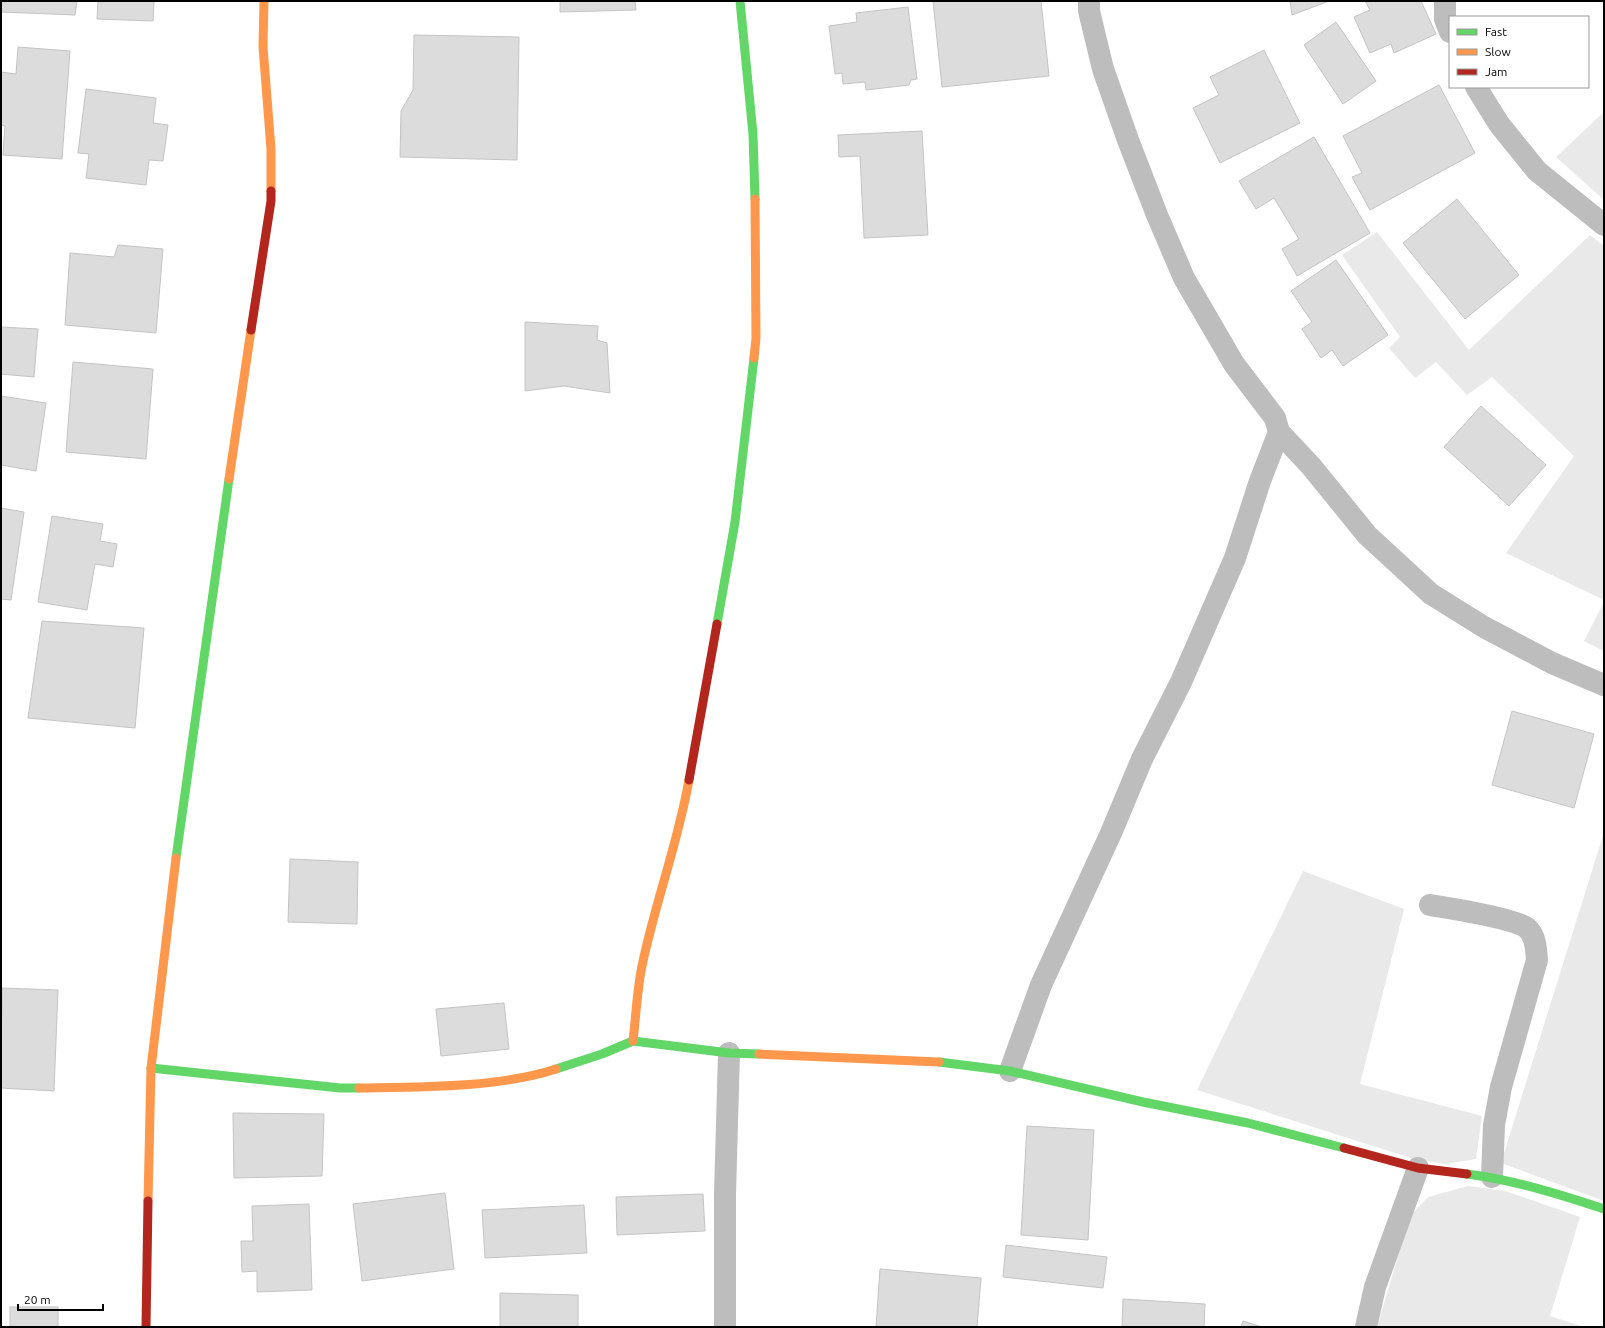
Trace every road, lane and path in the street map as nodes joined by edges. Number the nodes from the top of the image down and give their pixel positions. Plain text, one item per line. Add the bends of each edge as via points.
1 (264, 1) edge
2 (740, 1) edge
3 (1088, 1) edge
4 (1445, 1) edge
5 (1449, 29) edge
6 (1477, 88) edge
7 (1604, 225) edge
8 (1279, 432) junction
9 (1604, 685) edge
10 (1430, 905) dead end
11 (633, 1041) junction
12 (729, 1053) junction
13 (150, 1068) junction
14 (1010, 1071) junction
15 (1418, 1168) junction
16 (1492, 1178) junction
17 (1604, 1209) edge
18 (146, 1327) edge
19 (725, 1327) edge
20 (1366, 1327) edge

1 - 13 street via 263,46 271,149 271,201 194,724
2 - 11 street via 753,134 756,338 735,522 685,803 642,967
3 - 8 street via 1103,69 1157,215 1184,278 1234,364 1275,418
4 - 5 street via 1445,19
6 - 7 street via 1503,130 1538,171
8 - 9 street via 1312,466 1367,535 1431,594 1484,627 1552,663
8 - 14 street via 1235,558 1181,682 1142,759 1108,840 1041,985
10 - 16 street via 1511,921 1527,928 1536,944 1537,960 1501,1086 1494,1125
11 - 12 street
11 - 13 street via 535,1076 410,1087 340,1088
12 - 14 street via 940,1062
12 - 19 street
13 - 18 street
14 - 15 street via 1143,1102 1248,1122
15 - 16 street
15 - 20 street via 1376,1287
16 - 17 street via 1559,1194

